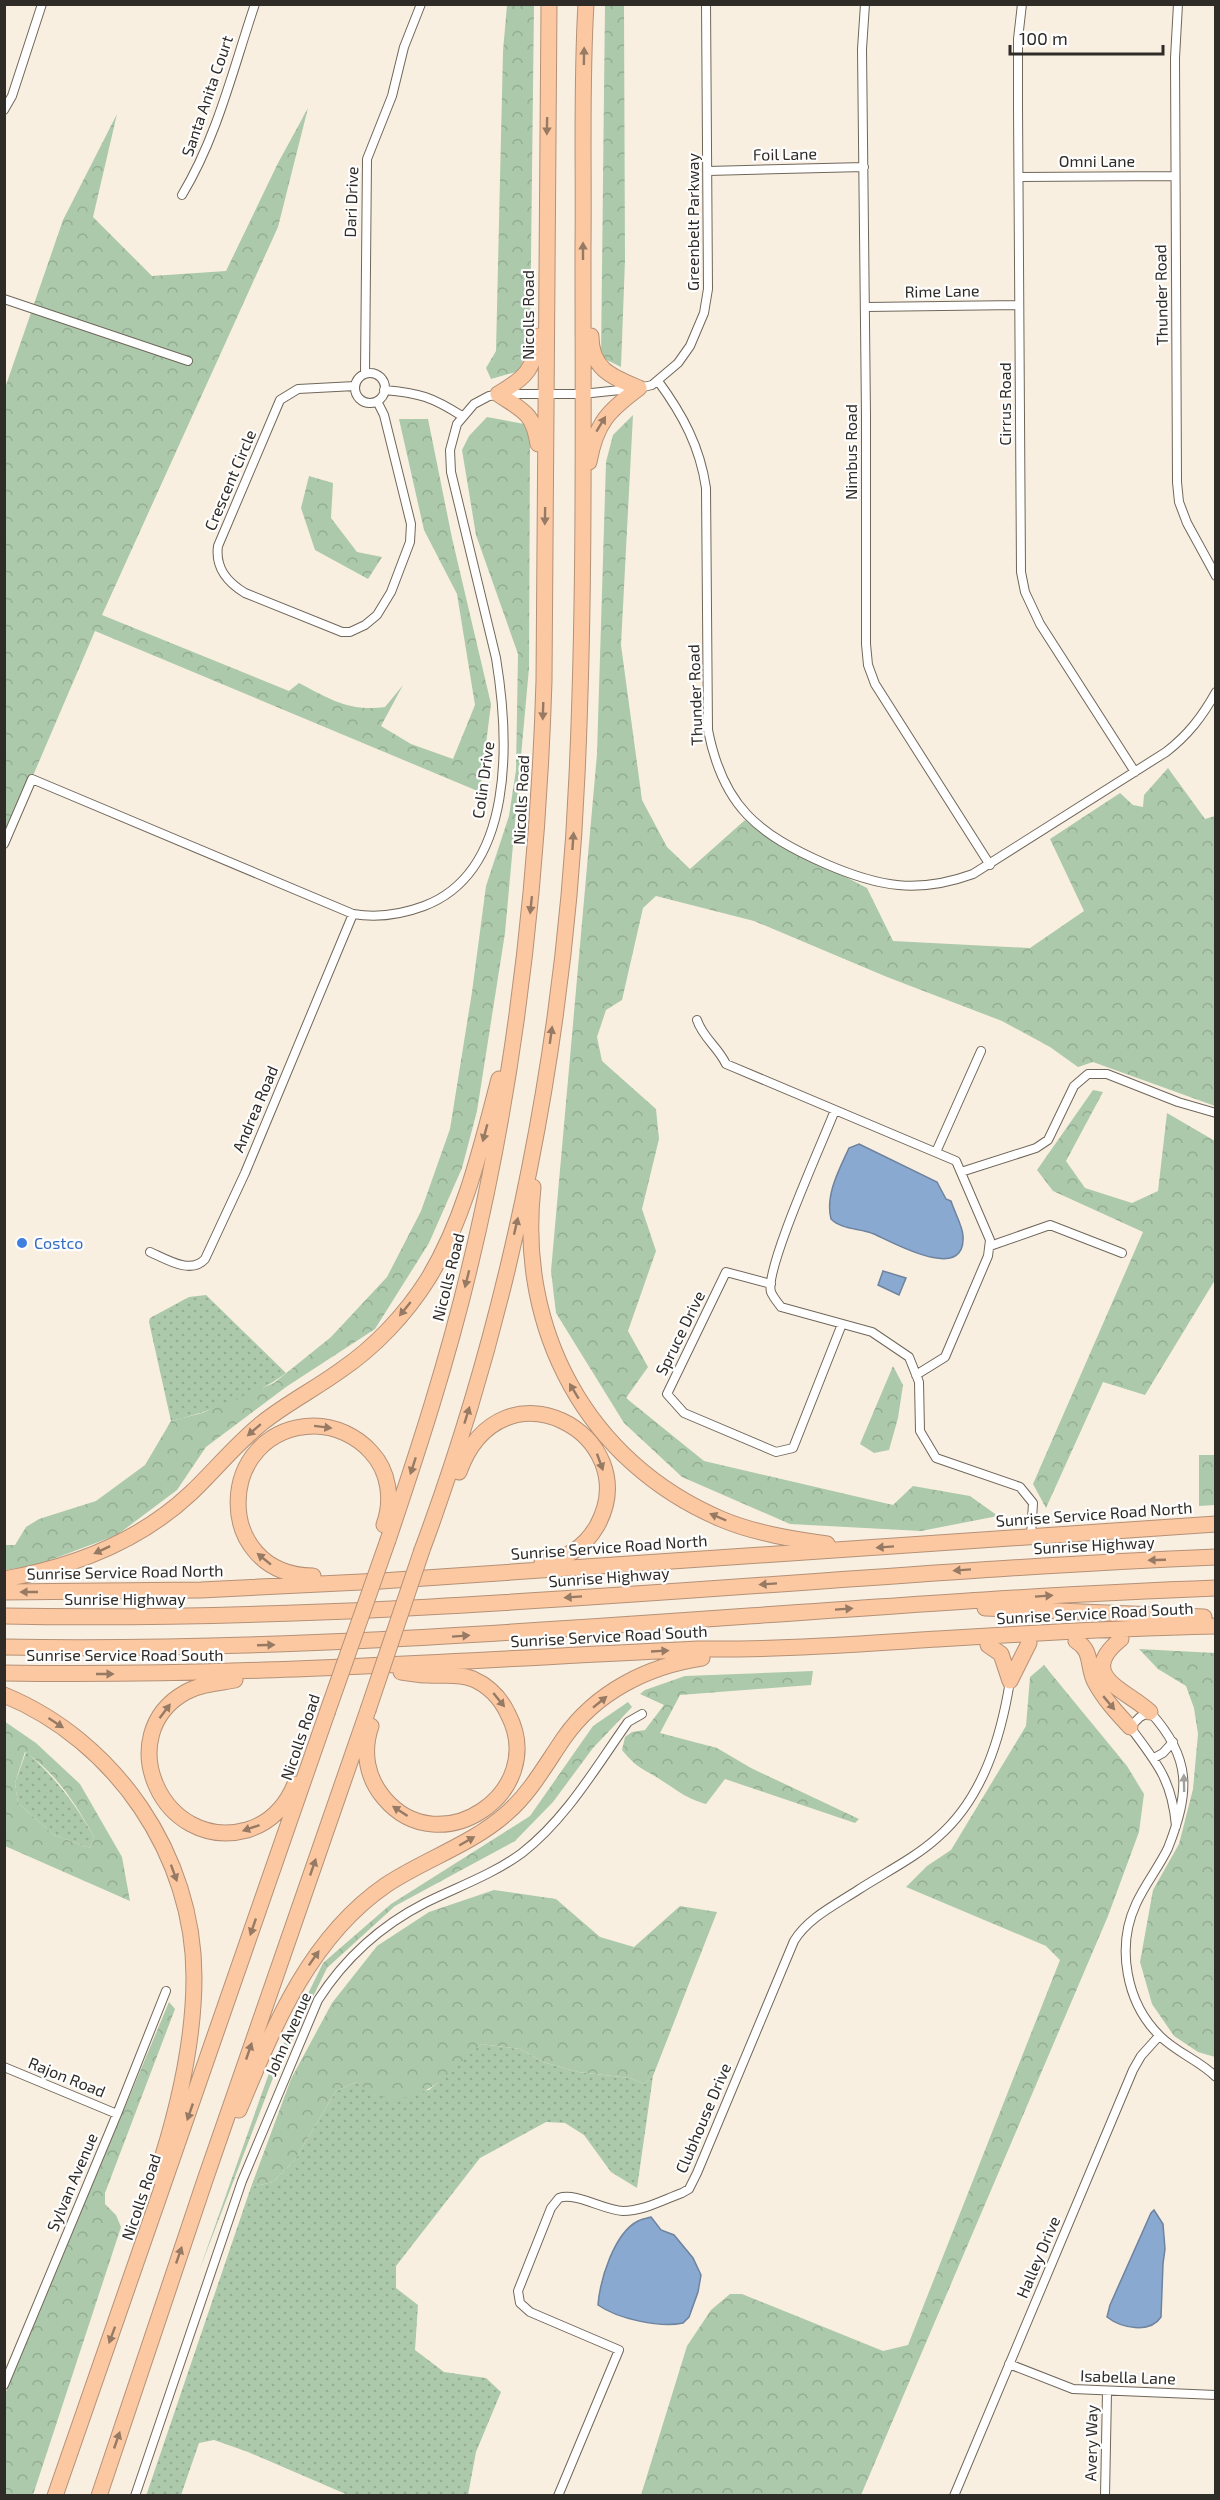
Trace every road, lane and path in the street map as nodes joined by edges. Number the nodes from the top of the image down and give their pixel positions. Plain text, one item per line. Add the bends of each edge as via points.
1 (42, 4) edge
2 (255, 4) edge
3 (421, 4) edge
4 (549, 4) edge
5 (586, 4) edge
6 (706, 4) edge
7 (865, 4) edge
8 (1022, 4) edge
9 (1178, 4) edge
10 (4, 110) edge
11 (864, 167) junction
12 (708, 171) junction
13 (1174, 176) junction
14 (1020, 177) junction
15 (182, 195) dead end
16 (583, 282) junction
17 (546, 292) junction
18 (4, 299) edge
19 (1019, 305) junction
20 (866, 307) junction
21 (188, 361) dead end
22 (365, 374) junction
23 (658, 381) junction
24 (355, 386) junction
25 (639, 388) junction
26 (384, 390) junction
27 (498, 394) junction
28 (546, 394) junction
29 (582, 394) junction
30 (377, 401) junction
31 (462, 416) junction
32 (545, 481) junction
33 (582, 500) junction
34 (1215, 576) edge
35 (1215, 692) edge
36 (1135, 772) junction
37 (4, 844) edge
38 (990, 864) junction
39 (352, 914) junction
40 (518, 1016) junction
41 (697, 1020) dead end
42 (981, 1051) dead end
43 (835, 1110) junction
44 (538, 1113) junction
45 (1215, 1113) edge
46 (936, 1152) junction
47 (961, 1172) junction
48 (990, 1246) junction
49 (150, 1252) dead end
50 (1122, 1253) dead end
51 (771, 1284) junction
52 (842, 1324) junction
53 (916, 1375) junction
54 (432, 1523) junction
55 (1215, 1524) edge
56 (1031, 1536) junction
57 (384, 1539) junction
58 (856, 1549) junction
59 (1215, 1557) edge
60 (471, 1575) junction
61 (4, 1579) edge
62 (381, 1581) junction
63 (1215, 1588) edge
64 (4, 1592) edge
65 (922, 1604) junction
66 (4, 1616) edge
67 (1215, 1617) edge
68 (1215, 1626) edge
69 (1215, 1631) edge
70 (1120, 1639) junction
71 (1076, 1641) junction
72 (1029, 1643) junction
73 (882, 1644) junction
74 (988, 1645) junction
75 (4, 1647) edge
76 (753, 1650) junction
77 (365, 1667) junction
78 (285, 1671) junction
79 (4, 1672) edge
80 (1010, 1681) junction
81 (4, 1695) edge
82 (372, 1712) junction
83 (1150, 1712) junction
84 (327, 1713) junction
85 (642, 1714) dead end
86 (1130, 1727) junction
87 (1173, 1742) junction
88 (1154, 1758) junction
89 (1176, 1826) junction
90 (166, 1991) dead end
91 (1159, 2036) junction
92 (4, 2067) edge
93 (1215, 2077) edge
94 (117, 2114) junction
95 (205, 2180) junction
96 (123, 2304) junction
97 (1009, 2364) junction
98 (4, 2385) edge
99 (1107, 2392) junction
100 (1215, 2395) edge
101 (55, 2496) edge
102 (99, 2496) edge
103 (135, 2496) edge
104 (558, 2496) edge
105 (954, 2496) edge
106 (1105, 2496) edge

1 - 10 street
2 - 15 street, Santa Anita Court via 207,146
3 - 22 street, Dari Drive via 367,159
4 -> 17 highway, Nicolls Road
16 -> 5 highway
6 - 12 street, Greenbelt Parkway
7 - 11 street, Nimbus Road
8 - 14 street, Cirrus Road via 1018,39
9 - 13 street, Thunder Road
11 - 12 street, Foil Lane
11 - 20 street, Nimbus Road
12 - 23 street, Greenbelt Parkway via 705,313 690,346
13 - 14 street, Omni Lane
13 - 34 street, Thunder Road via 1179,502
14 - 19 street, Cirrus Road
16 - 25 highway via 595,359 609,374
16 - 29 highway
17 - 27 highway via 533,364 522,378
17 - 28 highway, Nicolls Road
18 - 21 street
19 - 20 street, Rime Lane
19 - 36 street, Cirrus Road via 1021,550 1025,592 1040,624
20 - 38 street, Nimbus Road via 868,665 875,684
22 - 24 street
22 - 26 street via 379,377
23 - 25 street, Greenbelt Parkway
23 - 38 street, Thunder Road via 688,427 704,474 708,730 721,775 732,795 769,835 795,851 870,881 897,887 925,887 953,882
24 - 30 street via 361,400
24 - 30 street, Crescent Circle via 298,389 280,400 218,546 218,564 232,585 342,632 351,632 377,615 391,592 412,533 384,415
25 - 29 street, Greenbelt Parkway
33 -> 25 highway via 596,431 613,408
26 - 30 street
26 - 31 street via 436,399
27 - 28 street
27 - 31 street via 482,399
27 - 32 highway via 526,414 536,427
28 - 29 street, Greenbelt Parkway
28 - 32 highway, Nicolls Road
29 - 33 highway
31 - 39 street, Colin Drive via 451,440 451,472 501,687 504,741 497,806 479,858 448,894 396,914
32 -> 40 highway, Nicolls Road via 540,793
44 -> 33 highway via 563,946 574,834
35 - 36 street, Thunder Road via 1187,735
36 - 38 street, Thunder Road
37 - 39 street, Colin Drive via 32,779
39 - 49 street, Andrea Road via 245,1173 205,1259 187,1266
40 -> 57 highway, Nicolls Road via 469,1270 440,1379
40 -> 61 highway via 459,1217 427,1280 389,1328 344,1369 261,1423 190,1494 154,1521 82,1559
41 - 43 street via 701,1034 726,1064
42 - 46 street
43 - 46 street
43 - 51 street via 787,1229
54 -> 44 highway via 490,1333 517,1224
58 -> 44 highway via 763,1533 700,1509 641,1470 610,1440 582,1404 551,1344 534,1280 530,1220
45 - 47 street via 1107,1074 1094,1073 1074,1086 1048,1140 1036,1148
46 - 47 street via 957,1161
47 - 48 street
48 - 50 street via 1050,1224
48 - 53 street via 945,1357
51 - 52 street via 771,1292 781,1307
51 - 52 street, Spruce Drive via 726,1272 667,1394 684,1413 776,1452 794,1448
52 - 53 street via 872,1332 909,1357
53 - 56 street via 920,1431 936,1458 1020,1487 1033,1503
54 -> 60 highway via 472,1444 495,1423 526,1413 548,1415 577,1429 592,1445 603,1467 606,1499 600,1521 588,1540 552,1562
54 - 82 highway, bridge
55 - 56 highway, Sunrise Service Road North
56 -> 58 highway, Sunrise Service Road North
62 -> 57 highway via 291,1574 262,1558 248,1542 239,1520 239,1486 248,1464 262,1445 294,1428 320,1426 347,1433 370,1450 384,1472 388,1485
57 - 84 highway, Nicolls Road, bridge
58 - 60 highway, Sunrise Service Road North
59 -> 66 highway, Sunrise Highway via 1007,1567 396,1609 175,1617
60 - 62 highway, Sunrise Service Road North
62 -> 64 highway, Sunrise Service Road North via 201,1590
65 -> 63 highway
65 - 67 highway
75 -> 65 highway via 196,1647 376,1641
68 - 73 highway, Sunrise Service Road South
69 - 70 highway
70 - 71 highway
70 - 83 highway via 1105,1657 1105,1676 1111,1685
71 - 72 highway
71 -> 86 highway via 1088,1654 1093,1680
72 - 74 highway
72 - 80 highway
73 - 74 highway
73 - 76 highway, Sunrise Service Road South
74 - 80 highway via 1001,1654
77 -> 76 highway, Sunrise Service Road South via 698,1649
95 -> 76 highway via 298,1982 323,1945 352,1913 403,1874 470,1840 507,1813 529,1789 573,1726 618,1688 671,1664
77 - 78 highway, Sunrise Service Road South
77 -> 82 highway via 456,1675 488,1688 507,1711 517,1738 516,1758 507,1785 489,1808 463,1820 435,1824 405,1815 387,1802 370,1773 367,1744
79 -> 78 highway, Sunrise Service Road South
84 -> 78 highway via 289,1797 261,1825 240,1832 213,1832 192,1826 173,1812 159,1794 149,1753 154,1730 166,1709 194,1688
80 - 104 street, Clubhouse Drive via 989,1762 974,1794 954,1822 928,1846 809,1922 798,1935 688,2188 632,2210 610,2209 569,2196 559,2198 551,2208 518,2291 520,2303 530,2312 619,2350
81 -> 96 highway via 60,1725 94,1751 123,1781 165,1851 187,1914 194,1977 183,2072
95 -> 82 highway
83 - 86 street
83 - 87 street
84 -> 96 highway, Nicolls Road
85 - 103 street, John Avenue via 628,1722 563,1812 522,1853 496,1870 403,1915 359,1949 333,1976 318,2000 242,2181
86 - 88 street
87 - 88 street
89 -> 87 street via 1185,1785 1181,1759
88 - 89 street via 1172,1795
89 - 91 street via 1163,1858 1136,1904 1125,1943 1132,1990 1141,2012
90 - 94 street, Sylvan Avenue
91 - 93 street
91 - 97 street, Halley Drive via 1133,2070
92 - 94 street, Rajon Road
94 - 98 street, Sylvan Avenue
102 -> 95 highway
96 -> 101 highway, Nicolls Road
97 - 99 street, Isabella Lane via 1060,2386
97 - 105 street, Halley Drive
99 - 100 street, Isabella Lane
99 - 106 street, Avery Way

